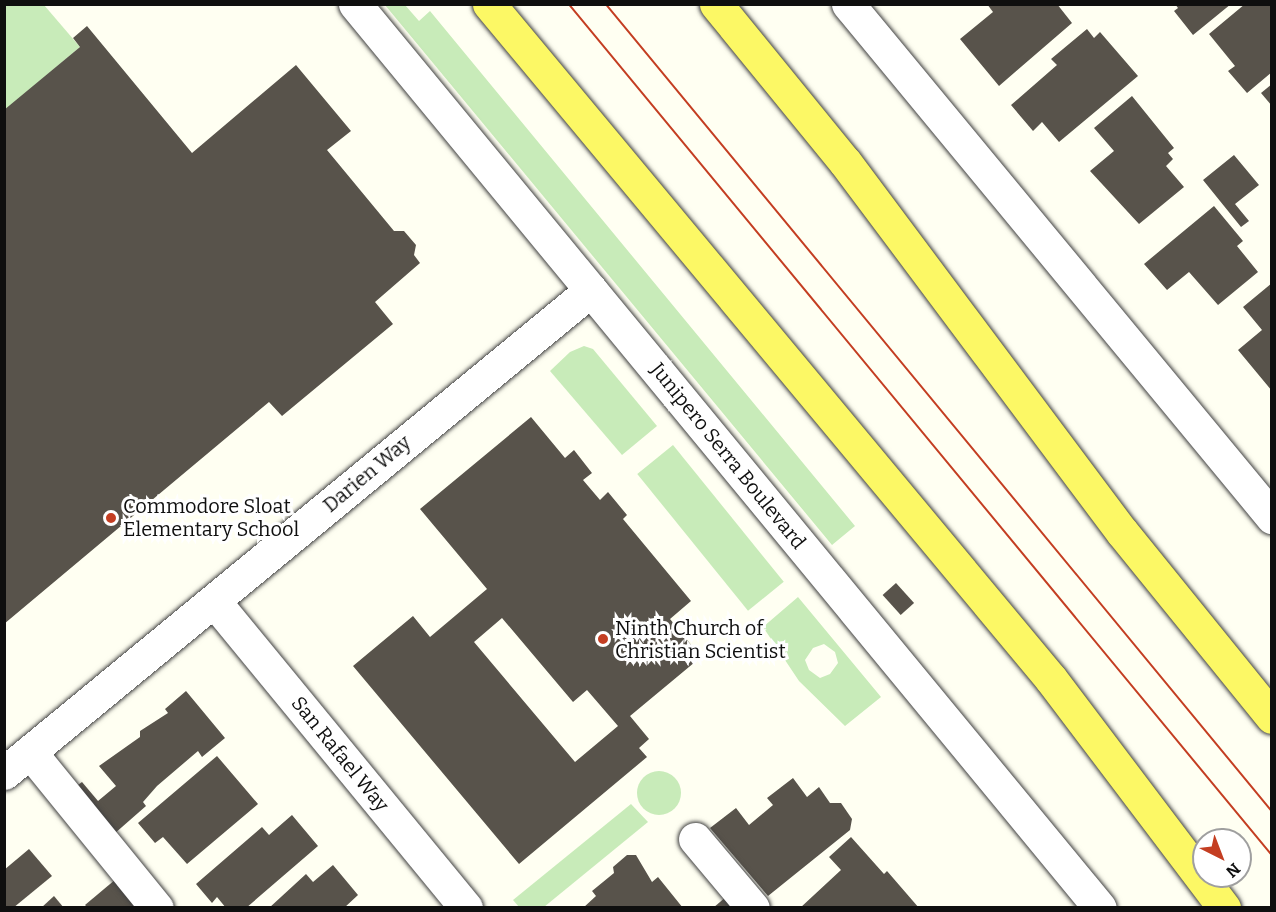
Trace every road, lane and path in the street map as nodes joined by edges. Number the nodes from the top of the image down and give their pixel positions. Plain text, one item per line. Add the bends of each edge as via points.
1 (355, 4) edge
2 (489, 4) edge
3 (716, 4) edge
4 (848, 4) edge
5 (591, 290) junction
6 (1272, 517) edge
7 (214, 601) junction
8 (1272, 717) edge
9 (30, 752) junction
10 (4, 773) edge
11 (695, 838) dead end
12 (157, 908) edge
13 (466, 908) edge
14 (753, 908) edge
15 (1100, 908) edge
16 (1224, 908) edge

1 - 5 street, Junipero Serra Boulevard
2 - 16 main road via 1051,679
3 - 8 main road via 845,162 1129,541
4 - 6 street
5 - 7 street, Darien Way
5 - 15 street, Junipero Serra Boulevard
7 - 9 street, Darien Way
7 - 13 street, San Rafael Way
9 - 10 street, Darien Way
9 - 12 street
11 - 14 street

